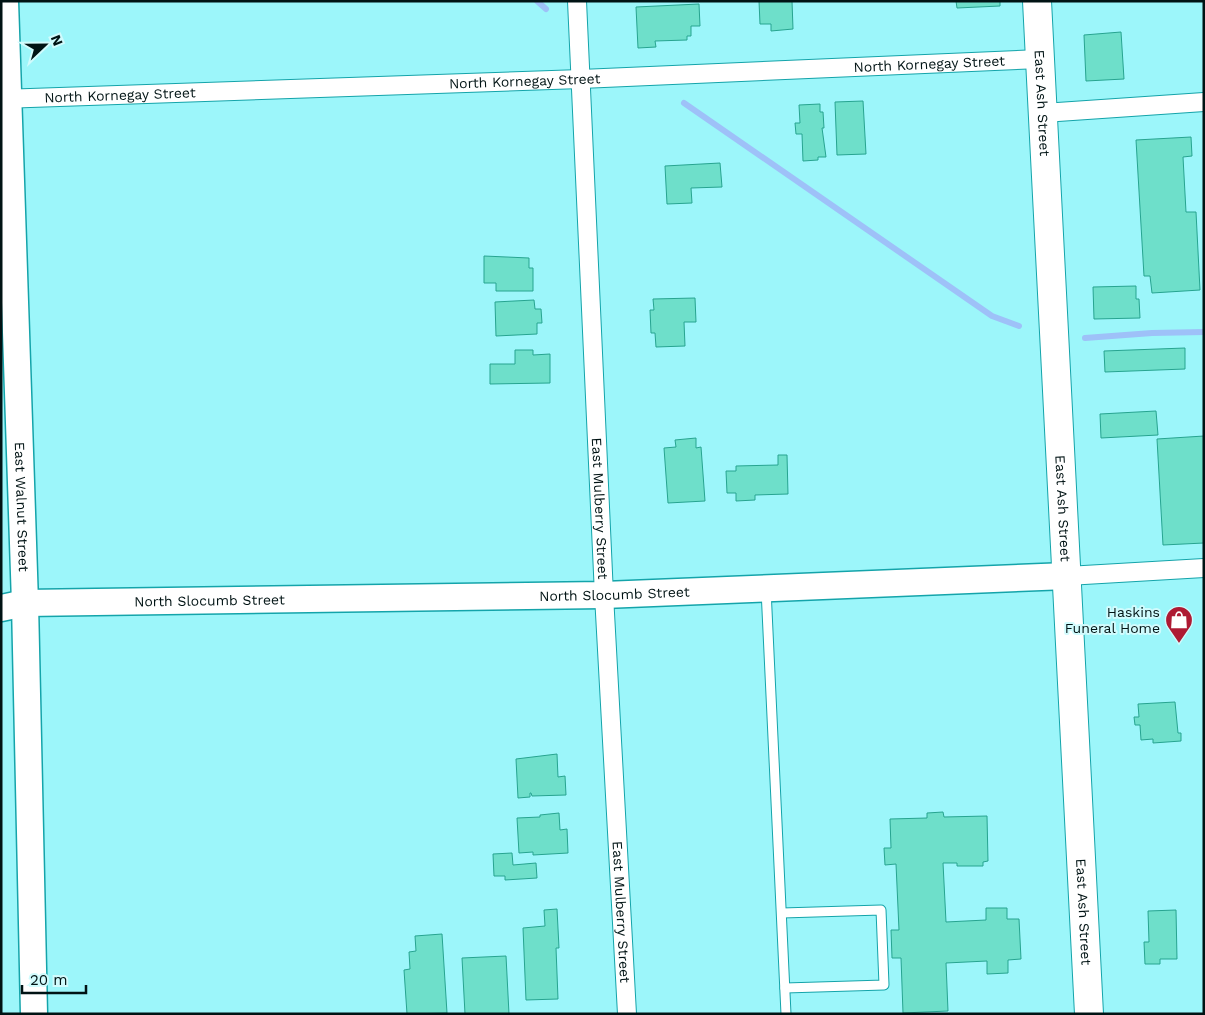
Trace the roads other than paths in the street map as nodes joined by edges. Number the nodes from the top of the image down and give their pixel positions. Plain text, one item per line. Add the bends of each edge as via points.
1 (5, 1) edge
2 (576, 1) edge
3 (1037, 1) edge
4 (1040, 59) junction
5 (581, 79) junction
6 (4, 99) edge
7 (1204, 102) edge
8 (1043, 113) junction
9 (1204, 568) edge
10 (1067, 576) junction
11 (766, 588) junction
12 (604, 595) junction
13 (13, 606) edge
14 (782, 913) junction
15 (785, 988) junction
16 (34, 1014) edge
17 (627, 1014) edge
18 (786, 1014) edge
19 (1089, 1014) edge

1 - 6 street, East Walnut Street
2 - 5 street, East Mulberry Street
3 - 4 main road, East Ash Street
4 - 5 street, North Kornegay Street
4 - 8 main road, East Ash Street
5 - 6 street, North Kornegay Street
5 - 12 street, East Mulberry Street
6 - 13 street, East Walnut Street
7 - 8 street
8 - 10 main road, East Ash Street
9 - 10 street, North Slocumb Street
10 - 11 street, North Slocumb Street
10 - 19 main road, East Ash Street
11 - 12 street, North Slocumb Street
11 - 14 lane
12 - 13 street, North Slocumb Street
12 - 17 street, East Mulberry Street
13 - 16 street, East Walnut Street
14 - 15 lane
14 - 15 lane via 881,910 884,986
15 - 18 lane

